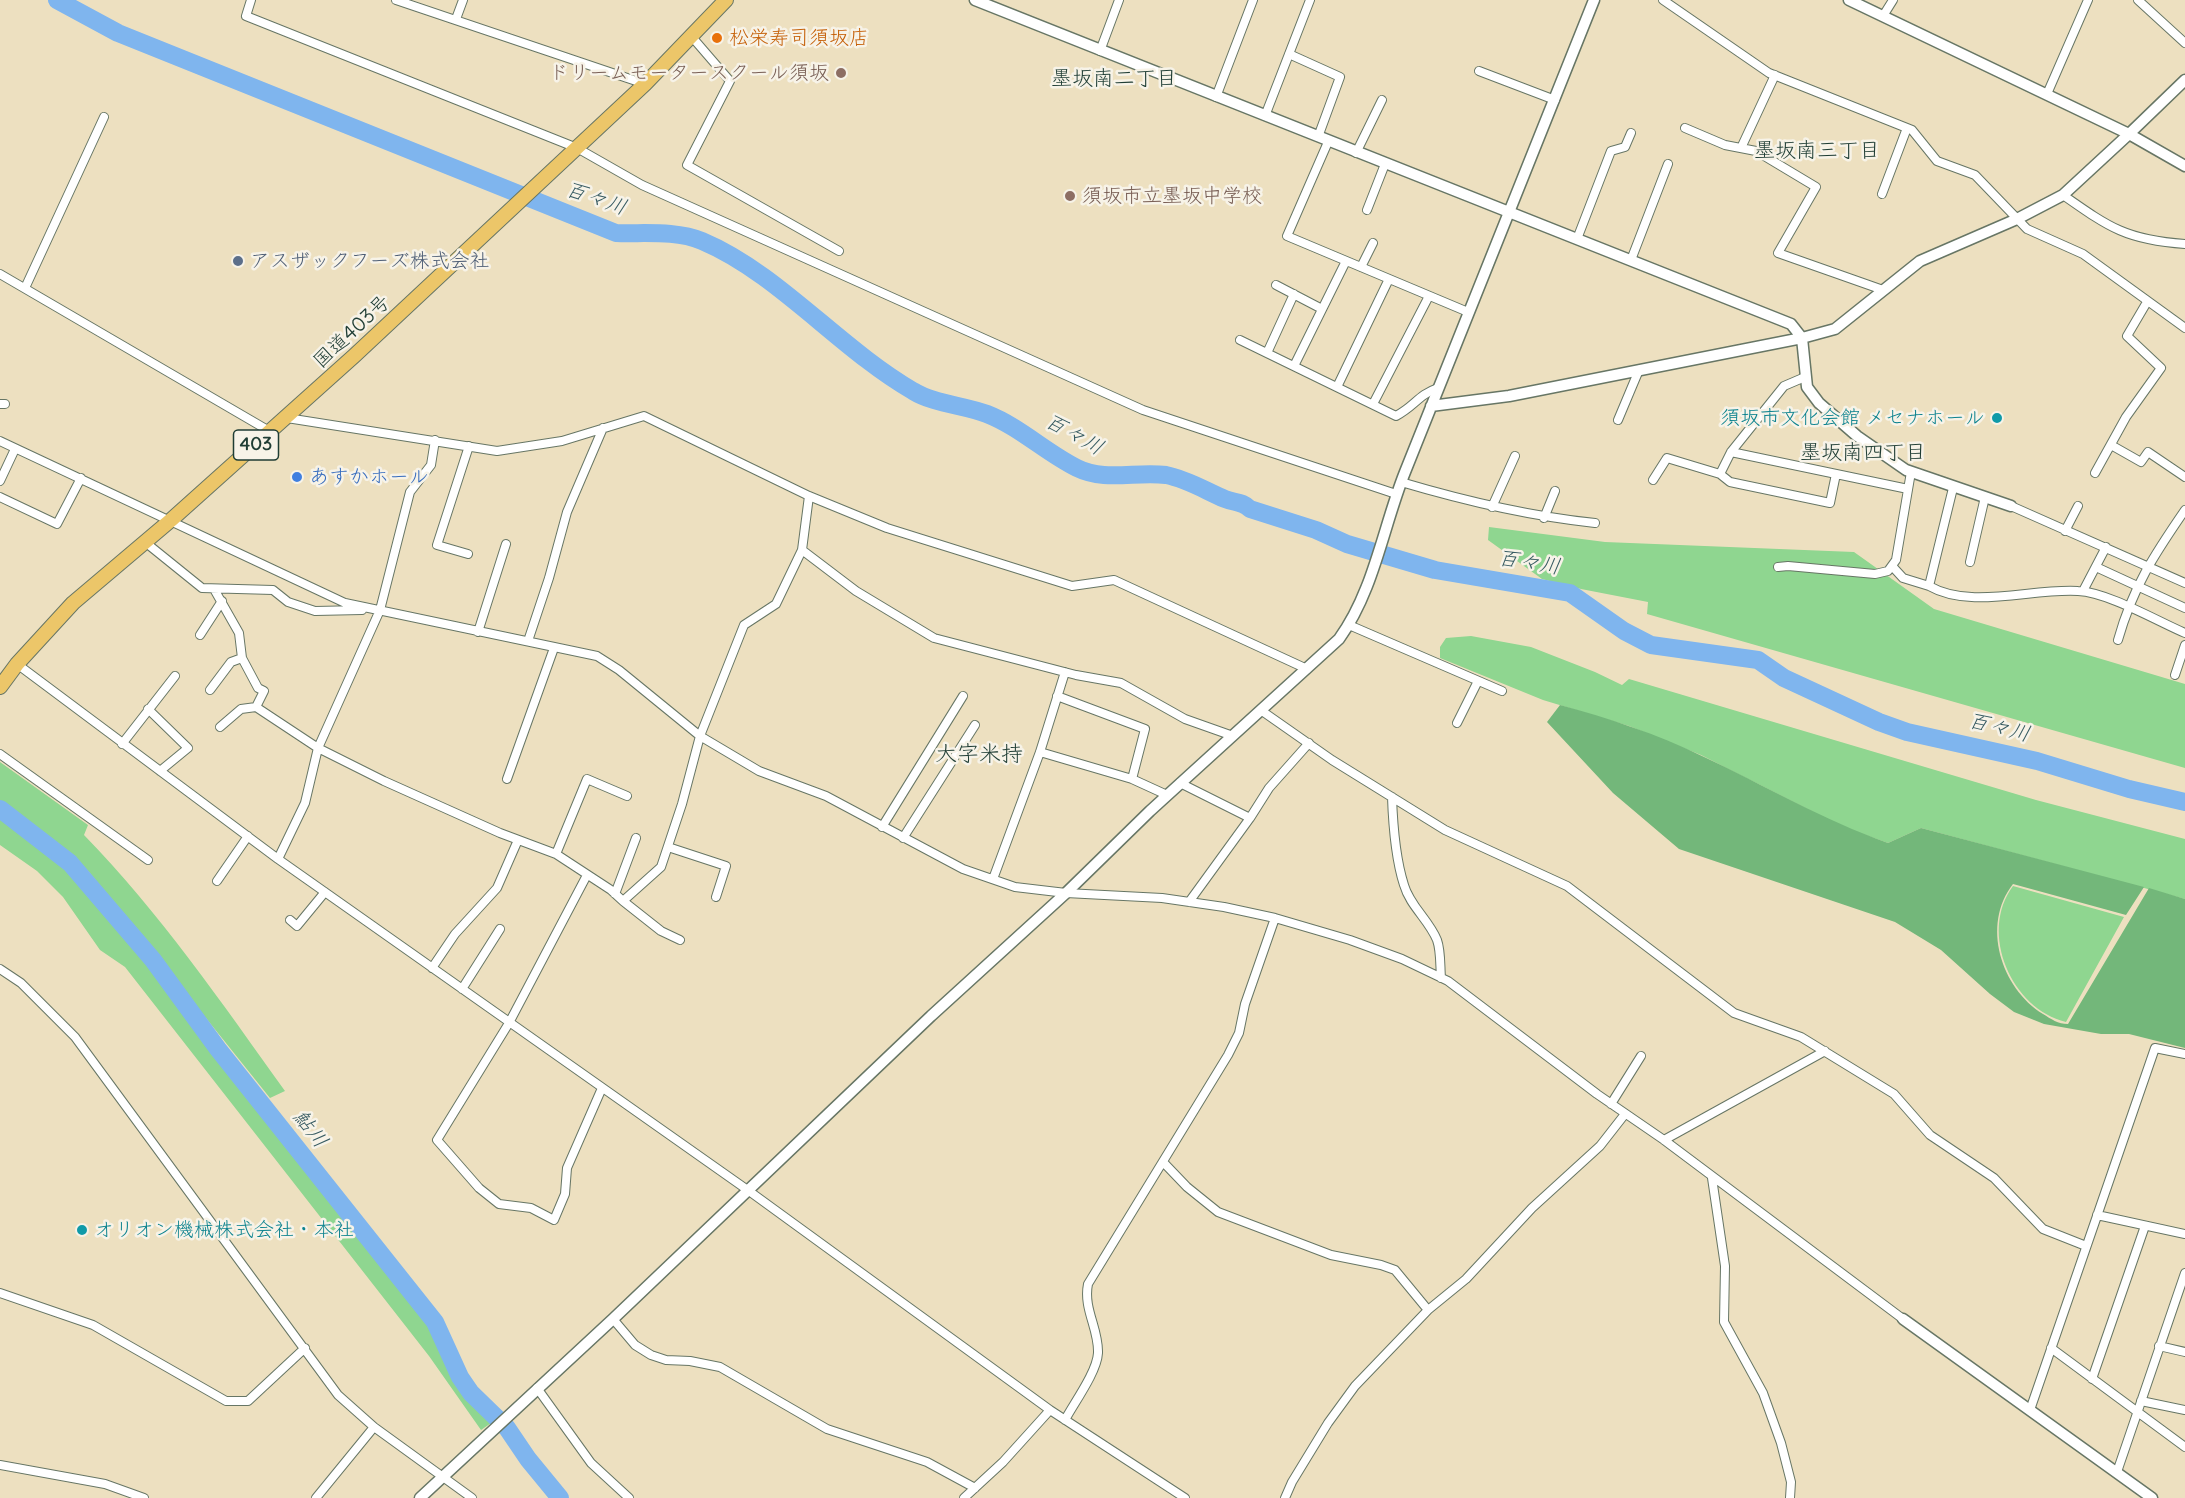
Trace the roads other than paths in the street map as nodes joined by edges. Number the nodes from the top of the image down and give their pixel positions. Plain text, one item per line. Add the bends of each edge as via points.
1 (252, 0) edge
2 (396, 0) edge
3 (463, 0) edge
4 (726, 0) edge
5 (1119, 0) edge
6 (1253, 0) edge
7 (1310, 0) edge
8 (1594, 0) edge
9 (1663, 0) edge
10 (1849, 0) edge
11 (1893, 0) edge
12 (2088, 0) edge
13 (2138, 0) edge
14 (982, 1) edge
15 (1883, 16) junction
16 (456, 19) junction
17 (692, 37) junction
18 (2185, 43) edge
19 (1100, 51) junction
20 (1288, 54) junction
21 (1479, 71) dead end
22 (1775, 75) junction
23 (2185, 80) edge
24 (645, 84) junction
25 (2047, 94) junction
26 (1216, 97) junction
27 (1382, 100) dead end
28 (1555, 100) junction
29 (1264, 116) junction
30 (104, 117) dead end
31 (1685, 128) dead end
32 (1906, 128) junction
33 (1631, 133) dead end
34 (2130, 134) junction
35 (1323, 140) junction
36 (1741, 148) junction
37 (575, 150) junction
38 (1356, 153) junction
39 (1385, 164) junction
40 (1668, 164) dead end
41 (2185, 166) edge
42 (1882, 194) dead end
43 (2063, 195) junction
44 (1367, 210) dead end
45 (1509, 212) junction
46 (2017, 219) junction
47 (1577, 239) junction
48 (1373, 243) dead end
49 (2185, 244) edge
50 (839, 250) dead end
51 (1631, 260) junction
52 (1346, 261) junction
53 (1361, 267) junction
54 (0, 274) edge
55 (1389, 279) junction
56 (1276, 285) dead end
57 (25, 288) junction
58 (1883, 290) junction
59 (1294, 294) junction
60 (1429, 296) junction
61 (2147, 302) junction
62 (1322, 309) junction
63 (1468, 312) junction
64 (2185, 328) edge
65 (1802, 338) junction
66 (1240, 340) dead end
67 (1267, 353) junction
68 (1294, 366) junction
69 (1639, 370) junction
70 (1805, 377) junction
71 (1337, 387) junction
72 (1438, 388) junction
73 (1373, 404) junction
74 (1431, 406) junction
75 (287, 418) junction
76 (1618, 420) dead end
77 (603, 428) junction
78 (271, 432) junction
79 (435, 440) junction
80 (0, 441) edge
81 (2111, 445) junction
82 (469, 446) junction
83 (15, 449) junction
84 (1731, 452) junction
85 (1515, 456) dead end
86 (1911, 472) junction
87 (2095, 473) dead end
88 (1720, 474) junction
89 (1836, 474) junction
90 (2185, 477) edge
91 (81, 478) junction
92 (1653, 480) dead end
93 (0, 481) edge
94 (1401, 482) junction
95 (1953, 488) junction
96 (1908, 489) junction
97 (1555, 491) dead end
98 (809, 496) junction
99 (1395, 496) junction
100 (1985, 497) junction
101 (0, 498) edge
102 (2011, 506) joint
103 (2078, 506) dead end
104 (1492, 507) junction
105 (2185, 510) edge
106 (1544, 518) junction
107 (171, 520) junction
108 (1595, 523) dead end
109 (2065, 531) junction
110 (145, 542) junction
111 (506, 544) dead end
112 (2106, 547) junction
113 (802, 550) junction
114 (468, 554) dead end
115 (1970, 562) dead end
116 (2147, 564) junction
117 (1892, 566) junction
118 (1778, 567) dead end
119 (2096, 567) junction
120 (2185, 583) edge
121 (1929, 586) junction
122 (2137, 586) junction
123 (214, 589) junction
124 (2084, 591) junction
125 (222, 601) junction
126 (2127, 608) junction
127 (2185, 608) edge
128 (380, 610) junction
129 (1349, 625) junction
130 (478, 632) junction
131 (2185, 633) edge
132 (200, 635) dead end
133 (2118, 640) dead end
134 (528, 641) junction
135 (2185, 645) edge
136 (554, 648) junction
137 (242, 658) junction
138 (17, 664) junction
139 (1307, 669) junction
140 (1065, 672) junction
141 (2175, 675) dead end
142 (175, 676) dead end
143 (1478, 681) junction
144 (0, 687) edge
145 (210, 690) dead end
146 (1502, 691) dead end
147 (963, 696) dead end
148 (1057, 696) junction
149 (256, 707) junction
150 (148, 709) junction
151 (1262, 711) junction
152 (1457, 717) dead end
153 (975, 725) dead end
154 (220, 727) dead end
155 (699, 736) junction
156 (1233, 736) junction
157 (1309, 743) junction
158 (122, 744) junction
159 (318, 748) junction
160 (1040, 752) junction
161 (0, 754) edge
162 (160, 771) junction
163 (507, 779) dead end
164 (1132, 779) junction
165 (1180, 783) junction
166 (1167, 795) junction
167 (627, 796) dead end
168 (1392, 797) junction
169 (1250, 818) junction
170 (882, 827) junction
171 (248, 836) junction
172 (636, 838) dead end
173 (903, 838) junction
174 (518, 840) junction
175 (668, 847) junction
176 (556, 854) junction
177 (278, 858) junction
178 (148, 860) dead end
179 (587, 875) junction
180 (993, 879) junction
181 (218, 881) dead end
182 (325, 892) junction
183 (1066, 893) junction
184 (615, 894) junction
185 (716, 897) dead end
186 (623, 901) junction
187 (1189, 902) junction
188 (1275, 918) junction
189 (296, 926) dead end
190 (500, 929) dead end
191 (680, 940) dead end
192 (432, 968) junction
193 (0, 969) edge
194 (1441, 978) junction
195 (462, 989) junction
196 (509, 1023) junction
197 (1825, 1051) junction
198 (2185, 1054) edge
199 (1641, 1056) dead end
200 (602, 1088) junction
201 (1611, 1104) junction
202 (1625, 1113) junction
203 (1664, 1140) junction
204 (1164, 1163) junction
205 (1712, 1178) junction
206 (749, 1191) junction
207 (2097, 1215) junction
208 (2145, 1226) junction
209 (2185, 1234) edge
210 (2086, 1246) junction
211 (2185, 1273) edge
212 (0, 1293) edge
213 (2182, 1293) edge
214 (1428, 1310) junction
215 (614, 1319) junction
216 (1903, 1319) joint
217 (2159, 1346) junction
218 (305, 1347) junction
219 (2050, 1347) junction
220 (2185, 1352) edge
221 (2092, 1379) junction
222 (535, 1390) junction
223 (2141, 1401) junction
224 (1050, 1410) junction
225 (2030, 1410) junction
226 (2185, 1410) edge
227 (2137, 1412) junction
228 (1065, 1420) junction
229 (374, 1427) junction
230 (2185, 1447) edge
231 (0, 1465) edge
232 (2117, 1472) junction
233 (443, 1476) junction
234 (975, 1488) junction
235 (144, 1498) edge
236 (316, 1498) edge
237 (420, 1498) edge
238 (472, 1498) edge
239 (629, 1498) edge
240 (964, 1498) edge
241 (1185, 1498) edge
242 (1285, 1498) edge
243 (1790, 1498) edge
244 (2152, 1498) edge

1 - 37 street via 246,16
2 - 16 street
3 - 16 street
4 - 17 highway, 国道403号 / 403
5 - 19 street
6 - 26 street
7 - 20 street
8 - 28 street
9 - 22 street
10 - 15 street
11 - 15 street
12 - 25 street
13 - 18 street
14 - 19 street
15 - 25 street
16 - 24 street
17 - 24 highway, 国道403号 / 403
17 - 50 street via 730,81 687,165
19 - 26 street
20 - 29 street
20 - 35 street via 1340,77
21 - 28 street
22 - 32 street
22 - 36 street
23 - 34 street
24 - 37 highway, 国道403号 / 403
25 - 34 street
26 - 29 street
27 - 38 street
28 - 45 street
29 - 35 street
30 - 57 street
31 - 36 street
32 - 42 street
32 - 46 street via 1912,130 1937,161 1974,175
33 - 47 street via 1625,147 1611,151
34 - 41 street
34 - 43 street
35 - 38 street
35 - 52 street via 1287,236
36 - 58 street via 1756,151 1816,188 1778,253
37 - 75 highway, 国道403号 / 403
37 - 99 street via 642,186 1143,410
38 - 39 street
39 - 44 street
39 - 45 street
40 - 51 street
43 - 46 street
43 - 49 street via 2134,238
45 - 47 street
45 - 63 street
46 - 58 street via 1920,261
46 - 61 street via 2027,229 2083,255
47 - 51 street
48 - 53 street
51 - 65 street via 1791,324
52 - 53 street
52 - 62 street
53 - 55 street
54 - 57 street
55 - 60 street
55 - 71 street
56 - 59 street
57 - 78 street
58 - 65 street via 1835,329
59 - 62 street
59 - 67 street
60 - 63 street
60 - 73 street
61 - 64 street
61 - 81 street via 2127,336 2161,368
62 - 68 street
63 - 72 street
65 - 69 street
65 - 70 street
66 - 67 street
67 - 68 street
68 - 71 street
69 - 74 street via 1509,396
69 - 76 street
70 - 84 street via 1784,386
70 - 86 street via 1819,404 1857,436
71 - 73 street
72 - 73 street via 1423,393 1412,408 1396,416
72 - 74 street
74 - 94 street
75 - 78 highway, 国道403号 / 403
75 - 79 street
77 - 82 street via 527,447 497,451
77 - 98 street via 644,416
77 - 134 street via 567,512
78 - 107 highway, 国道403号 / 403
79 - 82 street
79 - 128 street via 430,465 410,492
80 - 83 street
81 - 87 street
81 - 90 street via 2141,462 2148,452
82 - 114 street via 437,545
83 - 91 street
83 - 93 street
84 - 88 street
84 - 89 street
85 - 104 street
86 - 95 street
86 - 96 street
88 - 89 street via 1730,482 1830,503
88 - 92 street via 1667,458
89 - 96 street
91 - 101 street via 57,524
91 - 107 street
94 - 99 street
94 - 104 street
95 - 100 street
95 - 121 street
96 - 117 street
97 - 106 street
98 - 113 street
98 - 139 street via 887,528 1072,586 1114,580
99 - 129 street via 1361,602
100 - 102 street
100 - 115 street
102 - 109 street
103 - 109 street
104 - 106 street
105 - 116 street
106 - 108 street
107 - 110 highway, 国道403号 / 403
107 - 128 street via 316,591 345,603
109 - 112 street
110 - 123 street via 202,588
110 - 138 highway, 国道403号 / 403 via 73,603
111 - 130 street
112 - 116 street
112 - 119 street
113 - 140 street via 856,591 934,638
113 - 155 street via 776,604 744,625
116 - 120 street
116 - 122 street
117 - 118 street via 1875,574
117 - 121 street via 1903,578
119 - 122 street
119 - 124 street
121 - 124 street via 1944,594 1979,596
122 - 126 street
122 - 127 street
123 - 125 street
123 - 128 street via 273,590 288,602 315,611
124 - 126 street
125 - 132 street
125 - 137 street via 239,633
126 - 131 street
126 - 133 street
128 - 130 street
128 - 159 street
129 - 139 street
129 - 143 street
130 - 134 street
134 - 136 street
135 - 141 street
136 - 155 street via 597,656
136 - 163 street
137 - 145 street via 231,662
137 - 149 street via 258,688 264,691
138 - 144 highway, 国道403号 / 403
138 - 158 street
139 - 151 street
140 - 148 street
140 - 156 street via 1121,683 1185,719
142 - 150 street
143 - 146 street
143 - 152 street
147 - 170 street
148 - 160 street
148 - 164 street via 1145,729
149 - 154 street via 241,709
149 - 159 street
150 - 158 street
150 - 162 street via 189,748
151 - 156 street
151 - 157 street
153 - 173 street
155 - 170 street via 759,771 826,796
155 - 175 street
156 - 165 street
157 - 168 street
157 - 169 street via 1269,788
158 - 162 street
159 - 174 street
159 - 177 street via 305,803
160 - 164 street
160 - 180 street
161 - 178 street
162 - 171 street
164 - 166 street
165 - 166 street
165 - 169 street
166 - 183 street
167 - 176 street via 586,779
168 - 194 street via 1404,885 1438,942
168 - 197 street via 1445,830 1567,886 1734,1012 1802,1036
169 - 187 street
170 - 173 street
171 - 177 street
171 - 181 street
172 - 184 street
173 - 180 street via 963,869
174 - 176 street
174 - 192 street via 496,888 454,934
175 - 185 street via 726,866
175 - 186 street via 661,867
176 - 179 street
177 - 182 street
179 - 184 street
179 - 196 street
180 - 183 street via 1016,887
182 - 189 street
182 - 192 street
183 - 187 street
183 - 206 street
184 - 186 street
186 - 191 street via 661,931
187 - 188 street
188 - 194 street via 1350,940
188 - 204 street via 1239,1033
190 - 195 street
192 - 195 street
193 - 218 street via 21,983 75,1037
194 - 201 street
195 - 196 street
196 - 200 street
196 - 200 street via 437,1140 479,1188 499,1204 531,1208 554,1220 565,1194 567,1168
197 - 203 street
197 - 210 street via 1894,1094 1930,1135 1994,1178 2043,1229
198 - 207 street via 2155,1048
199 - 201 street
200 - 206 street
201 - 202 street
202 - 203 street
202 - 214 street via 1600,1146 1532,1208 1466,1279
203 - 205 street
204 - 214 street via 1218,1212 1331,1256 1395,1270
204 - 228 street via 1088,1284 1086,1304 1098,1352 1096,1363
205 - 216 street
205 - 243 street via 1725,1266 1724,1322 1763,1393 1781,1443 1791,1482
206 - 215 street
206 - 224 street
207 - 208 street
207 - 210 street
208 - 209 street
208 - 221 street
210 - 219 street
211 - 213 street
212 - 218 street via 93,1325 226,1401 248,1401
213 - 217 street
214 - 242 street via 1350,1392
215 - 222 street
215 - 234 street via 635,1345 651,1355 720,1367 827,1429 927,1462
216 - 225 street
217 - 220 street
217 - 223 street
218 - 229 street via 338,1395
219 - 221 street
219 - 225 street
221 - 227 street
222 - 233 street
222 - 239 street via 591,1463
223 - 226 street
223 - 227 street
224 - 228 street
224 - 234 street
225 - 232 street
227 - 230 street
227 - 232 street
228 - 241 street
229 - 233 street
229 - 236 street
231 - 235 street via 105,1484
232 - 244 street
233 - 237 street
233 - 238 street
234 - 240 street

